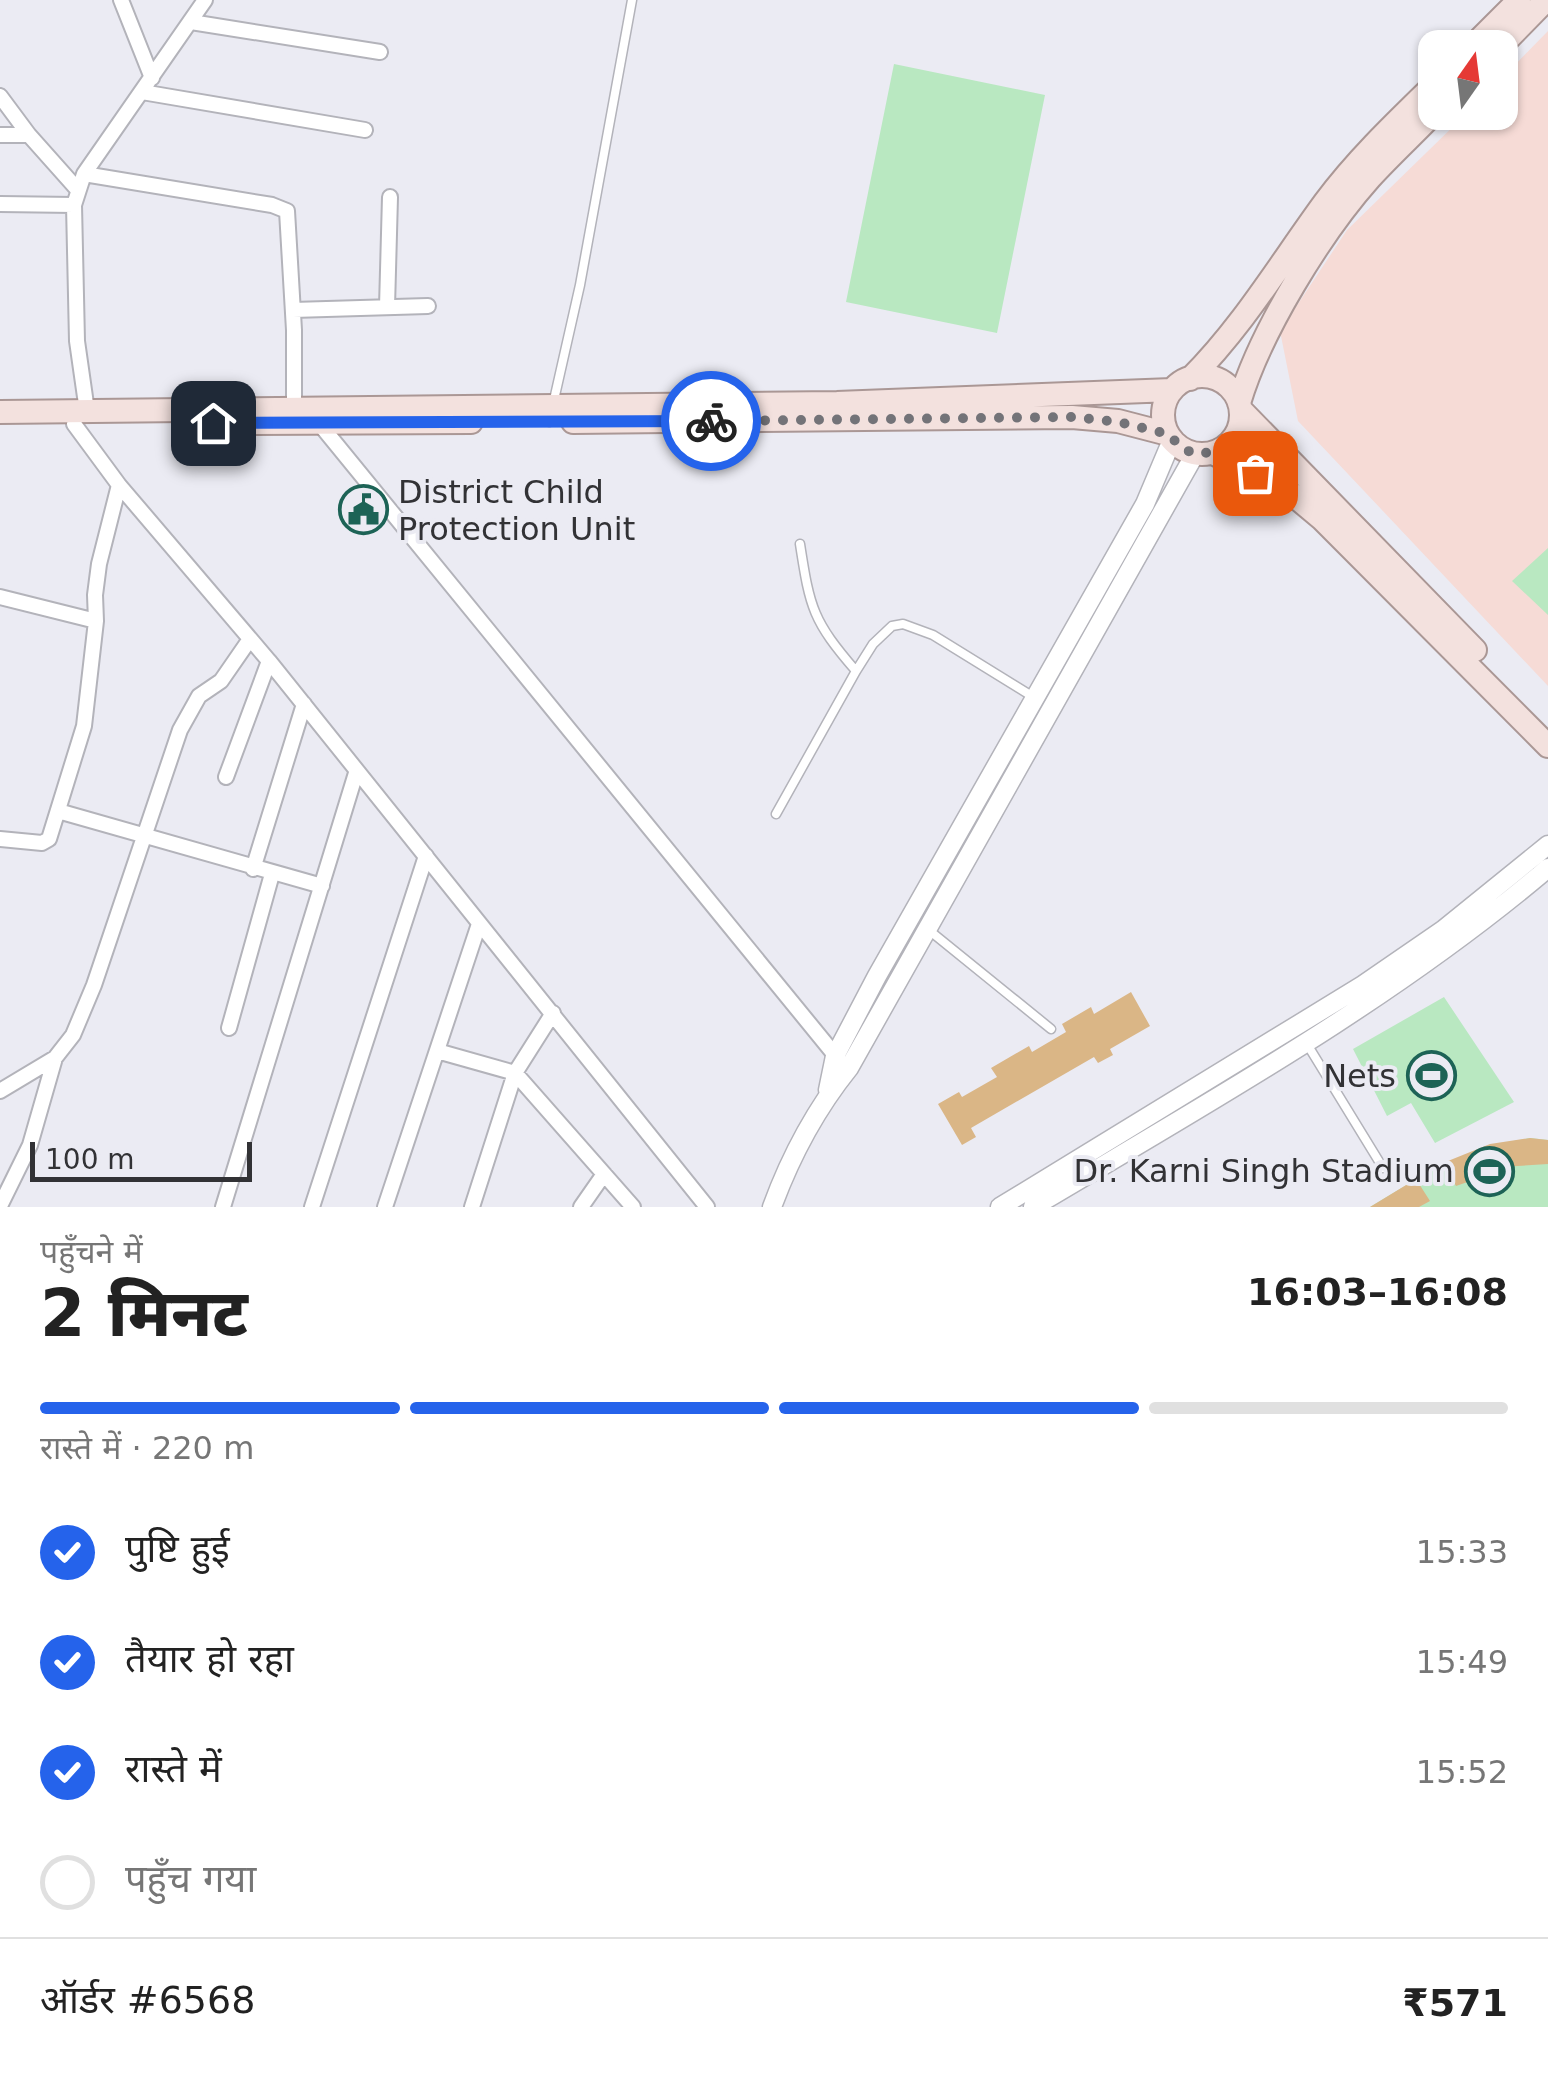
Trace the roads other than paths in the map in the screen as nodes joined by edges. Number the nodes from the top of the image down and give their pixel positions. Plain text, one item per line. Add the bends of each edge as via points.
1 (121, 0) edge
2 (204, 0) edge
3 (632, 0) edge
4 (1519, 0) edge
5 (1546, 0) edge
6 (191, 22) junction
7 (1490, 30) edge
8 (1517, 30) edge
9 (380, 52) dead end
10 (152, 78) junction
11 (142, 92) junction
12 (0, 96) edge
13 (1418, 101) edge
14 (365, 130) dead end
15 (1418, 130) edge
16 (0, 135) edge
17 (29, 135) junction
18 (84, 174) junction
19 (390, 197) dead end
20 (76, 198) junction
21 (0, 204) edge
22 (428, 306) dead end
23 (387, 307) junction
24 (293, 310) junction
25 (1181, 384) junction
26 (294, 406) junction
27 (1240, 406) junction
28 (0, 412) edge
29 (551, 414) junction
30 (80, 417) junction
31 (318, 422) junction
32 (0, 424) edge
33 (1170, 437) junction
34 (1204, 453) junction
35 (119, 484) junction
36 (800, 544) dead end
37 (0, 597) edge
38 (96, 621) junction
39 (250, 638) junction
40 (269, 661) junction
41 (856, 671) junction
42 (1035, 698) junction
43 (304, 704) junction
44 (1548, 724) edge
45 (1548, 746) edge
46 (356, 773) junction
47 (226, 776) dead end
48 (58, 811) junction
49 (776, 814) dead end
50 (145, 836) junction
51 (0, 839) edge
52 (1548, 845) edge
53 (426, 856) junction
54 (253, 868) junction
55 (1548, 868) edge
56 (272, 874) junction
57 (322, 886) junction
58 (479, 924) junction
59 (926, 928) junction
60 (553, 1013) junction
61 (229, 1028) dead end
62 (1051, 1029) dead end
63 (1301, 1035) junction
64 (437, 1050) junction
65 (55, 1058) junction
66 (842, 1062) junction
67 (515, 1073) junction
68 (0, 1091) edge
69 (1383, 1168) dead end
70 (604, 1174) junction
71 (694, 1191) junction
72 (0, 1206) edge
73 (317, 1206) edge
74 (223, 1207) edge
75 (385, 1207) edge
76 (472, 1207) edge
77 (581, 1207) edge
78 (632, 1207) edge
79 (684, 1207) edge
80 (707, 1207) edge
81 (772, 1207) edge
82 (1000, 1207) edge
83 (1033, 1207) edge

1 - 10 street
2 - 6 street
3 - 29 lane
4 - 7 main road
5 - 8 main road
6 - 9 street
6 - 10 street
10 - 11 street
11 - 14 street
11 - 18 street
12 - 17 street
13 - 25 main road via 1328,199 1213,356
15 - 27 main road via 1328,232 1259,348
16 - 17 street
17 - 20 street
18 - 20 street
18 - 24 street via 282,207 289,219
19 - 23 street
20 - 21 street
20 - 30 street
22 - 23 street
23 - 24 street
24 - 26 street
25 - 27 main road via 1214,379
25 - 29 main road
25 - 33 main road via 1163,416
26 - 29 main road
26 - 30 main road
27 - 34 main road via 1234,438
27 - 44 main road
28 - 30 main road
29 - 31 main road
29 - 33 main road via 1072,417
30 - 31 main road
30 - 32 main road
30 - 35 street
31 - 66 street
33 - 34 main road
33 - 42 street via 1144,504
34 - 45 main road via 1292,494 1322,519
34 - 59 street
35 - 38 street via 99,564
35 - 39 street
36 - 41 lane via 813,612
37 - 38 street
38 - 48 street via 84,726
39 - 40 street
39 - 50 street via 221,681 189,710
40 - 43 street
40 - 47 street
41 - 42 lane via 881,634 903,624 934,635
41 - 49 lane
42 - 66 street via 885,961
43 - 46 street
43 - 54 street
46 - 53 street
46 - 57 street
48 - 50 street
48 - 51 street via 42,843
50 - 54 street
50 - 65 street via 94,985 73,1035
52 - 63 street
53 - 58 street
53 - 73 street
54 - 56 street
55 - 63 street via 1434,958
56 - 57 street
56 - 61 street
57 - 74 street
58 - 60 street
58 - 64 street
59 - 62 lane
59 - 66 street
60 - 67 street
60 - 71 street
63 - 69 lane
63 - 82 street
63 - 83 street
64 - 67 street
64 - 75 street
65 - 68 street
65 - 72 street via 30,1145
66 - 81 street
67 - 70 street
67 - 76 street
70 - 77 street
70 - 78 street
71 - 79 street
71 - 80 street

